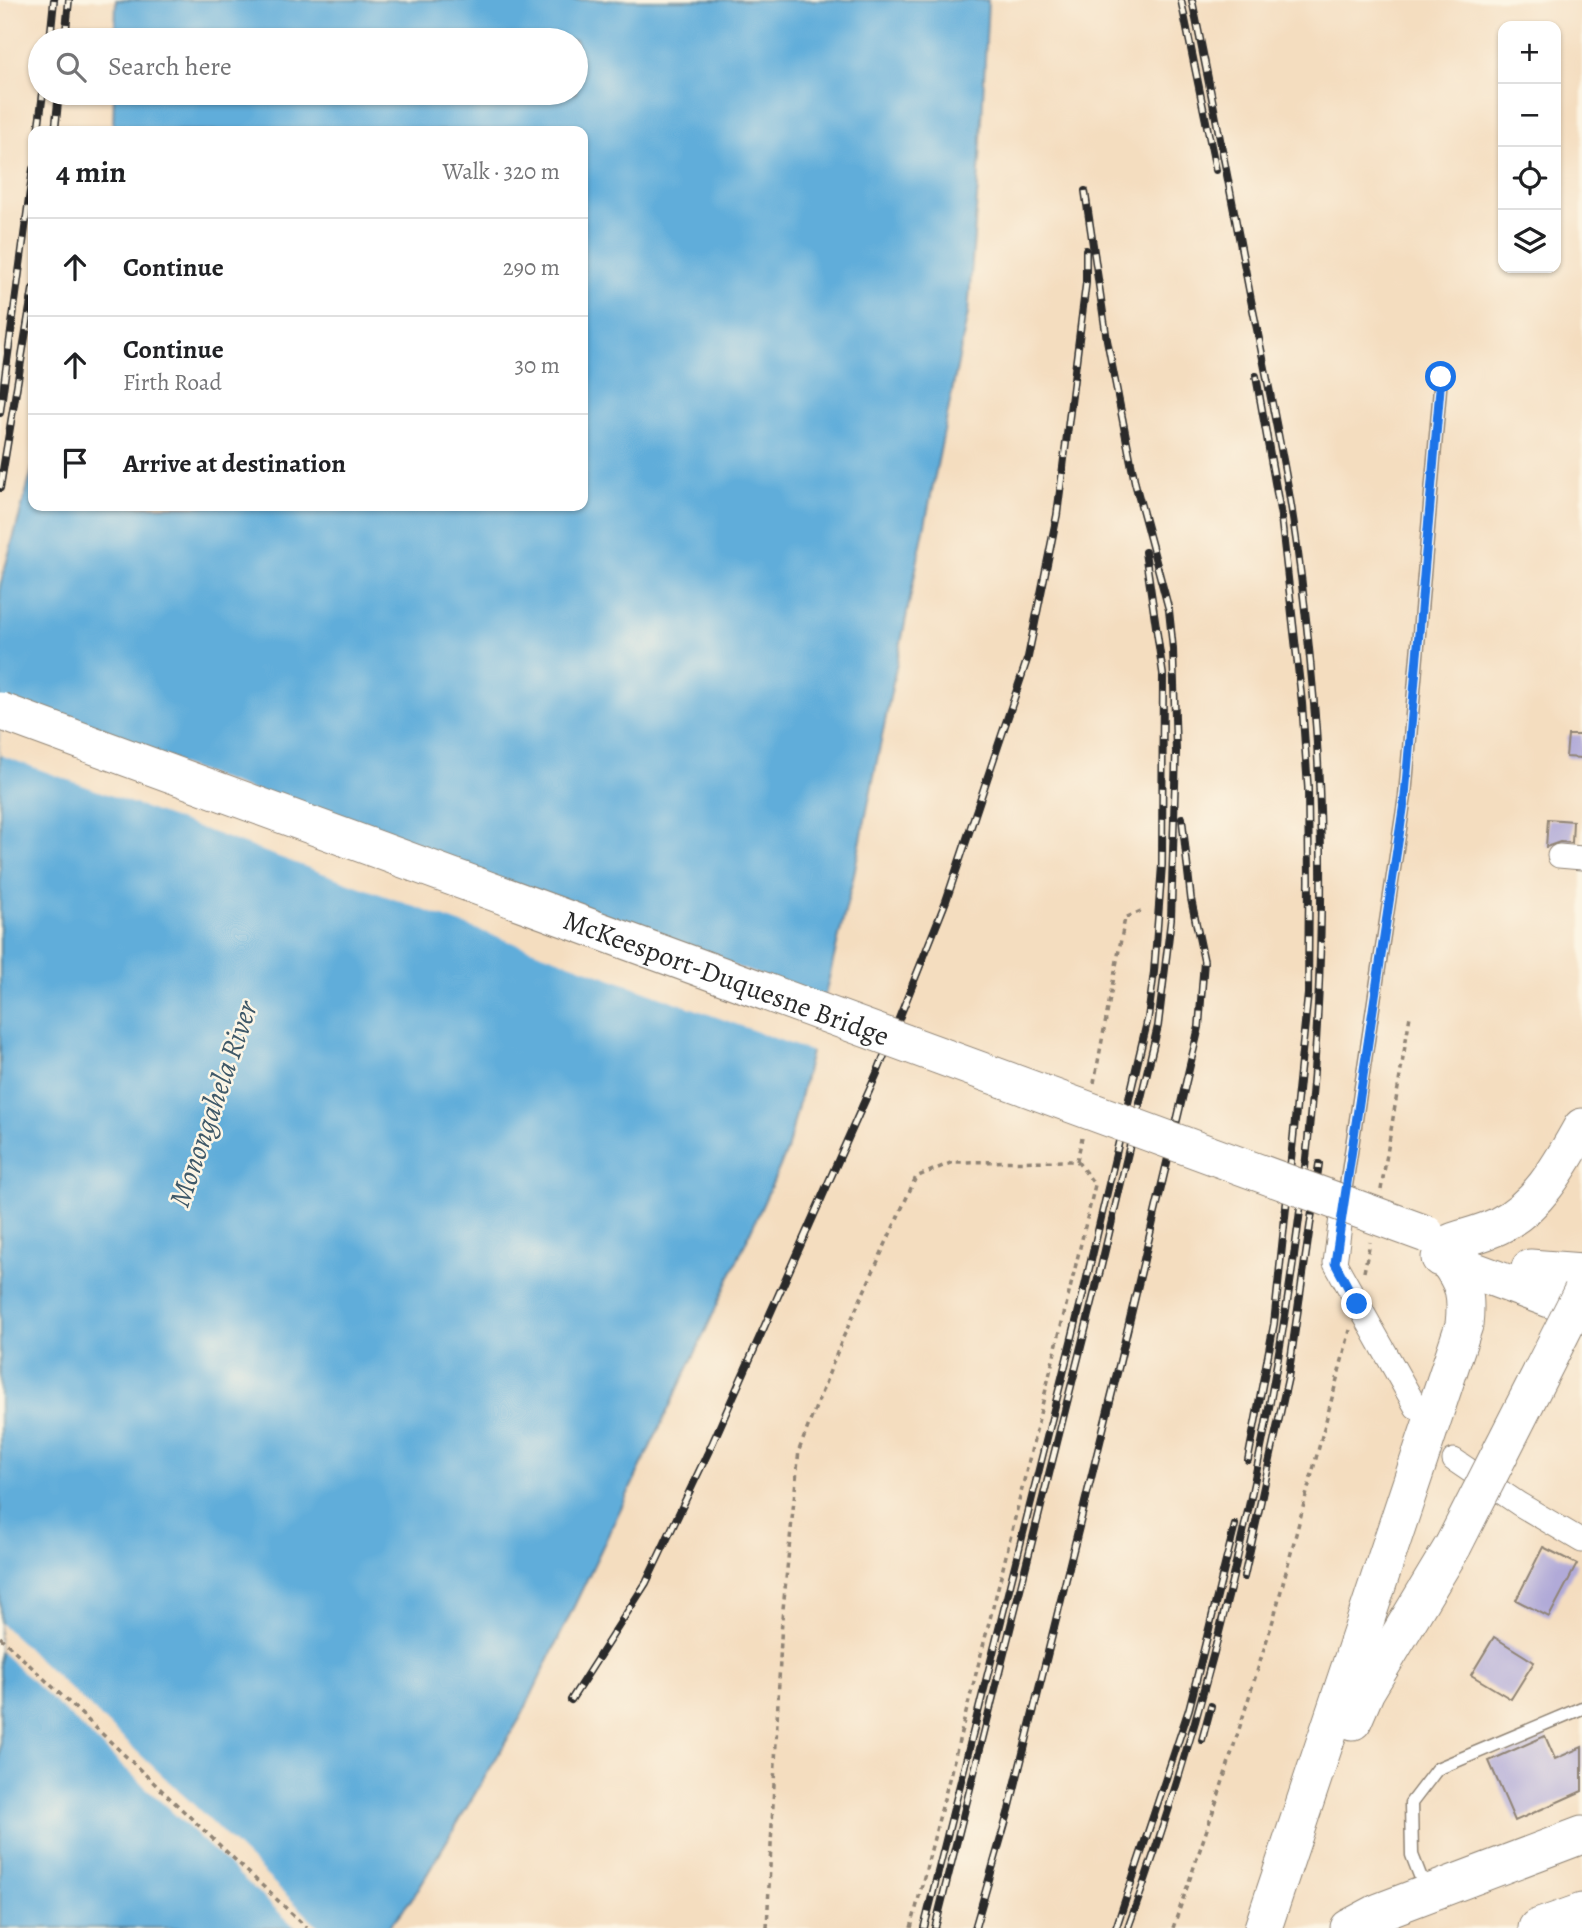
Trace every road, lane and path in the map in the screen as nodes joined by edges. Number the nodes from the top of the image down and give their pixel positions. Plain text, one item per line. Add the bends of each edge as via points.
1 (1441, 377) dead end
2 (0, 711) edge
3 (0, 729) edge
4 (1141, 911) dead end
5 (1410, 1016) dead end
6 (1094, 1083) dead end
7 (1582, 1127) edge
8 (1083, 1135) dead end
9 (1077, 1161) junction
10 (1379, 1200) dead end
11 (1342, 1210) joint
12 (1371, 1239) dead end
13 (1436, 1246) junction
14 (1582, 1272) edge
15 (1531, 1281) junction
16 (1582, 1290) edge
17 (1357, 1304) junction
18 (1582, 1311) edge
19 (1582, 1332) edge
20 (1416, 1407) dead end
21 (1454, 1460) dead end
22 (1582, 1541) edge
23 (0, 1637) edge
24 (1582, 1708) edge
25 (1582, 1835) edge
26 (1427, 1893) junction
27 (1582, 1912) edge
28 (307, 1928) edge
29 (767, 1928) edge
30 (911, 1928) edge
31 (1172, 1928) edge
32 (1265, 1928) edge
33 (1349, 1928) edge
34 (1537, 1928) edge

1 - 11 lane via 1405,796
2 - 13 main road, McKeesport-Duquesne Bridge, bridge
3 - 13 main road, McKeesport-Duquesne Bridge
4 - 6 path via 1125,918
5 - 10 path
7 - 13 main road via 1556,1173 1530,1204 1499,1226
8 - 9 path
9 - 29 path via 954,1162 916,1177 842,1340 799,1450 782,1619
9 - 30 path via 1095,1185
11 - 17 street via 1335,1263
12 - 17 path
13 - 15 main road
13 - 32 main road via 1459,1277 1466,1298 1464,1325
14 - 15 main road
15 - 16 main road
15 - 18 main road
15 - 19 main road
16 - 32 main road, bridge via 1453,1546 1366,1691
17 - 20 street
17 - 31 path via 1274,1617
21 - 22 street
23 - 28 path
24 - 26 lane via 1437,1769 1411,1803 1412,1855
25 - 26 main road
26 - 33 main road
27 - 34 main road

